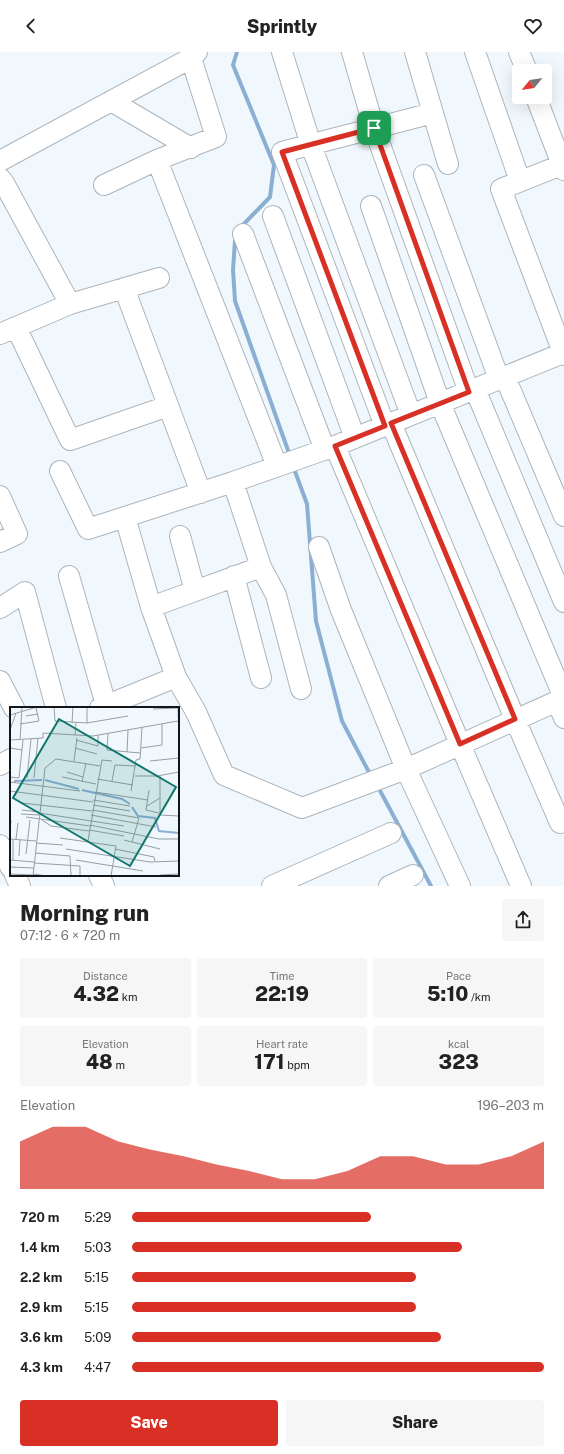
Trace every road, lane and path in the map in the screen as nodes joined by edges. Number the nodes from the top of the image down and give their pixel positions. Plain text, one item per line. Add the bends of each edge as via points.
1 (282, 52) edge
2 (352, 52) edge
3 (415, 52) edge
4 (475, 52) edge
5 (519, 52) edge
6 (194, 55) edge
7 (524, 64) edge
8 (111, 101) junction
9 (539, 104) edge
10 (433, 113) junction
11 (374, 128) junction
12 (311, 145) junction
13 (191, 148) junction
14 (157, 160) junction
15 (0, 161) edge
16 (448, 164) dead end
17 (563, 166) edge
18 (424, 175) dead end
19 (0, 178) edge
20 (520, 181) junction
21 (104, 184) dead end
22 (371, 206) dead end
23 (272, 216) dead end
24 (243, 234) dead end
25 (159, 278) dead end
26 (124, 288) junction
27 (70, 304) junction
28 (8, 331) edge
29 (564, 354) edge
30 (502, 378) junction
31 (472, 390) junction
32 (440, 403) junction
33 (168, 406) junction
34 (411, 415) junction
35 (388, 425) junction
36 (355, 438) junction
37 (330, 448) junction
38 (285, 464) junction
39 (60, 471) dead end
40 (233, 482) junction
41 (201, 493) junction
42 (0, 496) edge
43 (564, 516) edge
44 (125, 517) junction
45 (180, 536) dead end
46 (0, 542) edge
47 (319, 548) dead end
48 (262, 567) junction
49 (69, 576) dead end
50 (234, 576) junction
51 (195, 591) junction
52 (564, 602) edge
53 (151, 607) junction
54 (0, 608) edge
55 (176, 677) junction
56 (261, 678) dead end
57 (0, 681) edge
58 (301, 689) dead end
59 (562, 704) edge
60 (13, 707) edge
61 (56, 707) edge
62 (103, 707) edge
63 (515, 719) junction
64 (460, 744) junction
65 (10, 760) edge
66 (0, 765) edge
67 (406, 769) junction
68 (560, 823) dead end
69 (391, 832) dead end
70 (0, 845) edge
71 (10, 866) edge
72 (413, 875) dead end
73 (15, 876) edge
74 (99, 876) edge
75 (20, 886) edge
76 (104, 886) edge
77 (272, 886) edge
78 (389, 886) edge
79 (460, 886) edge
80 (521, 886) edge

1 - 12 street
2 - 11 street
3 - 10 street
4 - 20 street
5 - 7 street
6 - 8 street
6 - 13 street via 216,137
8 - 13 street
8 - 15 street
9 - 17 street
10 - 11 street
10 - 16 street
11 - 12 street
11 - 31 street
12 - 34 street
12 - 35 street via 282,152
13 - 14 street
14 - 21 street
14 - 38 street
17 - 20 street
18 - 30 street
19 - 27 street
20 - 29 street via 501,188
22 - 32 street
23 - 36 street
24 - 37 street
25 - 26 street
26 - 27 street
26 - 33 street
27 - 28 street
28 - 33 street via 70,440
29 - 30 street
30 - 31 street
30 - 43 street
31 - 32 street
31 - 52 street
32 - 34 street
32 - 59 street
33 - 41 street
34 - 35 street
35 - 36 street
35 - 63 street
36 - 37 street
37 - 38 street
37 - 64 street
38 - 40 street
39 - 44 street via 88,529
40 - 41 street
40 - 48 street
41 - 44 street
42 - 46 street via 17,534
44 - 53 street
45 - 51 street
47 - 67 street via 341,610
48 - 50 street
48 - 58 street via 276,595
49 - 62 street
50 - 51 street
50 - 56 street
51 - 53 street
53 - 55 street
54 - 61 street via 25,592
55 - 62 street
55 - 67 street via 196,712 224,775 302,808
57 - 60 street
59 - 63 street
63 - 64 street
63 - 68 street
64 - 67 street
64 - 80 street
65 - 66 street
67 - 79 street
69 - 77 street
70 - 71 street
72 - 78 street
73 - 75 street
74 - 76 street

